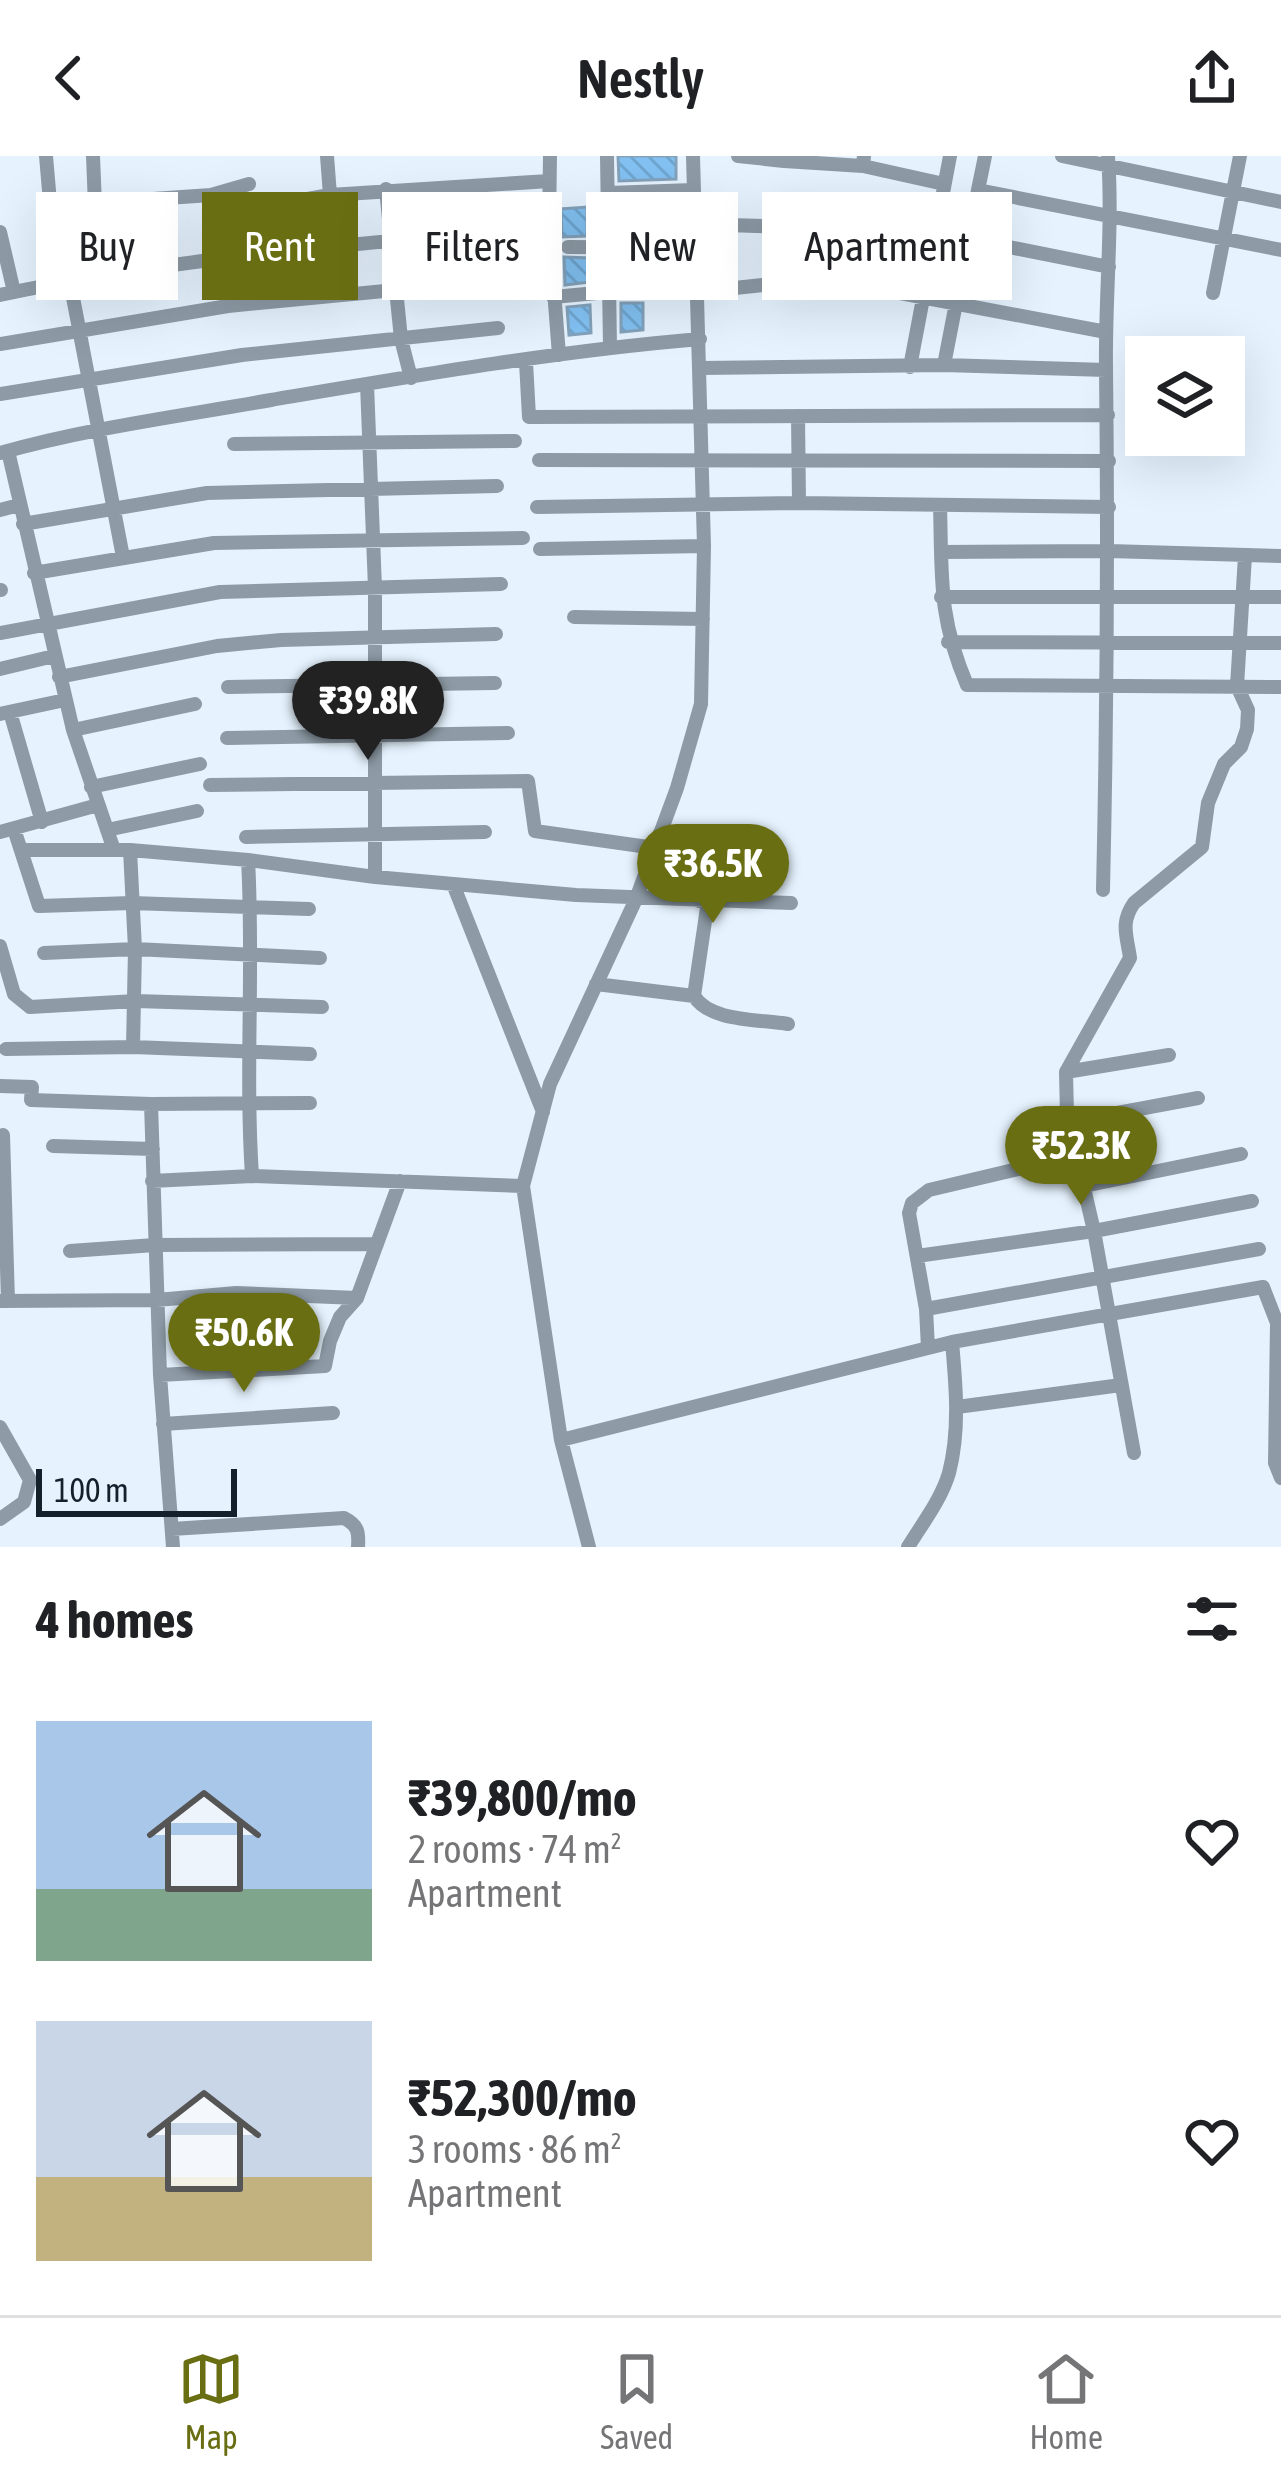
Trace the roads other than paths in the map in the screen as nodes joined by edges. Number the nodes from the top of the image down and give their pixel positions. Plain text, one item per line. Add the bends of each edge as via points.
1 (46, 156) edge
2 (93, 156) edge
3 (327, 156) edge
4 (550, 156) edge
5 (608, 156) edge
6 (693, 156) edge
7 (738, 156) edge
8 (950, 156) edge
9 (985, 156) edge
10 (1062, 156) edge
11 (1240, 156) edge
12 (783, 158) edge
13 (1108, 160) edge
14 (864, 161) edge
15 (549, 181) junction
16 (248, 184) dead end
17 (944, 184) junction
18 (386, 189) junction
19 (693, 190) joint
20 (978, 190) joint
21 (51, 192) edge
22 (94, 192) edge
23 (330, 192) edge
24 (358, 192) edge
25 (386, 192) edge
26 (549, 192) edge
27 (609, 192) edge
28 (637, 192) edge
29 (942, 192) edge
30 (1232, 192) junction
31 (178, 197) edge
32 (1281, 202) edge
33 (1112, 214) junction
34 (0, 232) edge
35 (1223, 236) junction
36 (382, 242) edge
37 (586, 246) edge
38 (568, 247) dead end
39 (1012, 248) edge
40 (1281, 250) edge
41 (2, 253) edge
42 (178, 266) edge
43 (1109, 267) junction
44 (1213, 292) dead end
45 (7, 293) edge
46 (382, 293) edge
47 (70, 300) edge
48 (399, 300) edge
49 (554, 300) edge
50 (608, 300) edge
51 (698, 300) edge
52 (921, 300) edge
53 (941, 300) edge
54 (957, 300) edge
55 (956, 303) junction
56 (498, 328) dead end
57 (81, 332) junction
58 (1106, 332) junction
59 (401, 338) junction
60 (700, 339) junction
61 (0, 344) edge
62 (610, 346) junction
63 (559, 355) junction
64 (526, 362) junction
65 (944, 365) junction
66 (910, 367) junction
67 (702, 368) junction
68 (1106, 370) junction
69 (411, 378) junction
70 (88, 381) junction
71 (368, 384) junction
72 (0, 394) edge
73 (700, 415) junction
74 (798, 416) junction
75 (1108, 416) junction
76 (96, 430) junction
77 (515, 441) dead end
78 (371, 443) junction
79 (234, 444) dead end
80 (4, 452) edge
81 (539, 460) dead end
82 (699, 461) junction
83 (1108, 461) junction
84 (798, 462) junction
85 (497, 486) dead end
86 (374, 489) junction
87 (799, 503) junction
88 (19, 505) junction
89 (940, 505) junction
90 (701, 506) junction
91 (537, 507) dead end
92 (1109, 507) junction
93 (0, 510) edge
94 (113, 510) junction
95 (23, 524) junction
96 (374, 538) junction
97 (523, 538) dead end
98 (704, 546) junction
99 (540, 549) dead end
100 (1109, 551) junction
101 (941, 552) junction
102 (1245, 556) junction
103 (1281, 556) edge
104 (123, 557) junction
105 (34, 573) junction
106 (501, 584) dead end
107 (375, 588) junction
108 (1106, 596) junction
109 (1243, 596) junction
110 (941, 597) junction
111 (1281, 597) edge
112 (574, 617) dead end
113 (703, 619) junction
114 (46, 622) junction
115 (0, 633) edge
116 (496, 634) dead end
117 (375, 637) junction
118 (948, 642) junction
119 (1239, 643) junction
120 (1281, 644) edge
121 (1106, 645) junction
122 (54, 656) junction
123 (0, 669) edge
124 (59, 677) junction
125 (374, 682) junction
126 (495, 683) dead end
127 (228, 686) dead end
128 (1237, 686) junction
129 (1103, 687) junction
130 (1281, 687) edge
131 (65, 700) junction
132 (195, 704) dead end
133 (5, 713) edge
134 (73, 730) junction
135 (508, 733) dead end
136 (227, 738) dead end
137 (376, 738) junction
138 (200, 764) dead end
139 (377, 782) junction
140 (210, 785) dead end
141 (92, 787) junction
142 (98, 805) junction
143 (197, 812) dead end
144 (42, 822) junction
145 (107, 830) junction
146 (7, 831) edge
147 (376, 832) junction
148 (485, 832) dead end
149 (246, 837) dead end
150 (701, 838) junction
151 (765, 838) dead end
152 (658, 840) junction
153 (21, 850) junction
154 (122, 850) junction
155 (248, 860) junction
156 (375, 878) junction
157 (453, 884) junction
158 (1103, 890) dead end
159 (636, 899) junction
160 (703, 901) junction
161 (132, 903) junction
162 (791, 903) dead end
163 (251, 908) junction
164 (309, 909) dead end
165 (0, 946) edge
166 (135, 949) junction
167 (44, 953) dead end
168 (250, 955) junction
169 (320, 958) dead end
170 (596, 985) junction
171 (694, 996) junction
172 (136, 1001) junction
173 (249, 1003) junction
174 (322, 1006) dead end
175 (788, 1024) dead end
176 (133, 1047) junction
177 (6, 1048) dead end
178 (247, 1051) junction
179 (310, 1054) dead end
180 (1169, 1055) dead end
181 (1066, 1072) junction
182 (0, 1086) edge
183 (1198, 1098) dead end
184 (151, 1103) junction
185 (310, 1103) dead end
186 (248, 1105) junction
187 (543, 1112) junction
188 (1069, 1122) junction
189 (2, 1135) edge
190 (53, 1146) dead end
191 (153, 1149) junction
192 (1241, 1154) dead end
193 (1039, 1164) dead end
194 (252, 1176) junction
195 (152, 1181) junction
196 (400, 1181) junction
197 (524, 1186) junction
198 (1084, 1186) junction
199 (1252, 1201) dead end
200 (1094, 1231) junction
201 (376, 1244) junction
202 (155, 1246) junction
203 (1259, 1250) dead end
204 (70, 1251) dead end
205 (916, 1256) junction
206 (1102, 1279) junction
207 (357, 1298) junction
208 (157, 1300) junction
209 (4, 1301) edge
210 (926, 1310) junction
211 (1107, 1316) junction
212 (952, 1342) junction
213 (928, 1348) junction
214 (160, 1375) junction
215 (1121, 1385) junction
216 (957, 1406) junction
217 (333, 1413) dead end
218 (163, 1424) junction
219 (0, 1427) edge
220 (561, 1440) junction
221 (1134, 1454) dead end
222 (1281, 1478) edge
223 (0, 1519) edge
224 (172, 1529) junction
225 (173, 1547) edge
226 (358, 1547) edge
227 (589, 1547) edge
228 (908, 1547) edge

1 - 21 street
2 - 22 street
3 - 23 street
4 - 15 street
5 - 27 street
6 - 19 street
7 - 12 street
8 - 17 street
9 - 20 street
10 - 13 street
11 - 30 street
12 - 14 street
13 - 30 street
13 - 33 street
14 - 17 street
15 - 18 street
15 - 26 street
16 - 31 street
17 - 29 street
18 - 24 street
18 - 25 street
19 - 28 street
20 - 33 street
30 - 32 street
30 - 35 street
33 - 35 street
33 - 43 street
34 - 41 street
35 - 40 street
35 - 44 street
36 - 42 street
37 - 38 street
39 - 43 street
41 - 45 street
43 - 58 street
46 - 57 street via 228,307
47 - 57 street
48 - 59 street
49 - 63 street
50 - 62 street
51 - 60 street
52 - 66 street
53 - 55 street
54 - 55 street
55 - 58 street
55 - 65 street
56 - 59 street
57 - 61 street
57 - 70 street
58 - 68 street
59 - 69 street
59 - 70 street
60 - 62 street
60 - 67 street
62 - 63 street
63 - 64 street
64 - 69 street
64 - 73 street via 529,417
65 - 66 street
65 - 68 street
66 - 67 street
67 - 73 street
68 - 75 street
69 - 71 street
70 - 72 street
70 - 76 street
71 - 76 street
71 - 78 street
73 - 74 street
73 - 82 street
74 - 75 street
74 - 84 street
75 - 83 street
76 - 80 street
76 - 94 street
77 - 78 street
78 - 79 street
78 - 86 street
80 - 88 street
81 - 82 street
82 - 84 street
82 - 90 street
83 - 84 street
83 - 92 street
84 - 87 street
85 - 86 street
86 - 94 street via 207,493
86 - 96 street
87 - 89 street
87 - 90 street
88 - 93 street
88 - 95 street
89 - 92 street
89 - 101 street
90 - 91 street
90 - 98 street
92 - 100 street
94 - 95 street
94 - 104 street
95 - 105 street
96 - 97 street
96 - 104 street via 214,543
96 - 107 street
98 - 99 street
98 - 113 street
100 - 101 street
100 - 102 street
100 - 108 street
101 - 110 street
102 - 103 street
102 - 109 street
104 - 105 street
105 - 114 street
106 - 107 street
107 - 114 street via 220,592
107 - 117 street
108 - 109 street
108 - 110 street
108 - 121 street
109 - 111 street
109 - 119 street
110 - 118 street
112 - 113 street
113 - 152 street via 700,704
114 - 115 street
114 - 122 street
116 - 117 street
117 - 124 street via 217,646
117 - 125 street
118 - 121 street
118 - 129 street via 967,685
119 - 120 street
119 - 121 street
119 - 128 street
121 - 129 street
122 - 123 street
122 - 124 street
124 - 131 street
125 - 126 street
125 - 127 street
125 - 137 street
128 - 129 street
128 - 130 street
128 - 181 street via 1248,710 1246,739 1224,764 1208,803 1202,847 1126,914 1130,958
129 - 158 street
131 - 133 street
131 - 134 street
132 - 134 street
133 - 144 street
134 - 141 street
135 - 137 street
136 - 137 street
137 - 139 street
138 - 141 street
139 - 140 street
139 - 147 street
139 - 152 street via 528,782 535,831
141 - 142 street
142 - 144 street
142 - 145 street
143 - 145 street
144 - 146 street
145 - 154 street
146 - 153 street
147 - 148 street
147 - 149 street
147 - 156 street
150 - 151 street
150 - 152 street
150 - 160 street
152 - 159 street
153 - 154 street
153 - 161 street via 39,906
154 - 155 street
154 - 161 street
155 - 156 street
155 - 163 street
156 - 157 street
157 - 159 street
157 - 187 street
159 - 160 street
159 - 170 street
160 - 162 street
160 - 171 street
161 - 163 street
161 - 166 street
163 - 164 street
163 - 168 street
165 - 172 street via 14,994 30,1007
166 - 167 street
166 - 168 street
166 - 172 street
168 - 169 street
168 - 173 street
170 - 171 street
170 - 187 street
171 - 175 street via 710,1012
172 - 173 street
172 - 176 street
173 - 174 street
173 - 178 street
176 - 177 street
176 - 178 street
178 - 179 street
178 - 186 street
180 - 181 street
181 - 188 street
182 - 184 street via 32,1087 31,1100
183 - 188 street
184 - 186 street
184 - 191 street
185 - 186 street
186 - 194 street
187 - 197 street
188 - 198 street
189 - 209 street
190 - 191 street
191 - 195 street
192 - 198 street
193 - 205 street via 918,1196 909,1213
194 - 195 street
194 - 196 street
195 - 202 street
196 - 197 street
196 - 201 street
197 - 220 street
198 - 200 street
199 - 200 street
200 - 205 street
200 - 206 street
201 - 202 street
201 - 207 street
202 - 204 street
202 - 208 street
203 - 206 street
205 - 210 street
206 - 210 street
206 - 211 street
207 - 208 street via 236,1293
207 - 214 street via 340,1317 326,1366
208 - 209 street
208 - 214 street
210 - 213 street
211 - 212 street
211 - 215 street
211 - 222 street via 1263,1287 1277,1324
212 - 213 street
212 - 216 street
213 - 220 street
214 - 218 street
215 - 216 street
215 - 221 street
216 - 228 street via 949,1472
217 - 218 street
218 - 224 street
219 - 223 street via 30,1480 24,1502
220 - 227 street
224 - 225 street
224 - 226 street via 344,1518 358,1532

